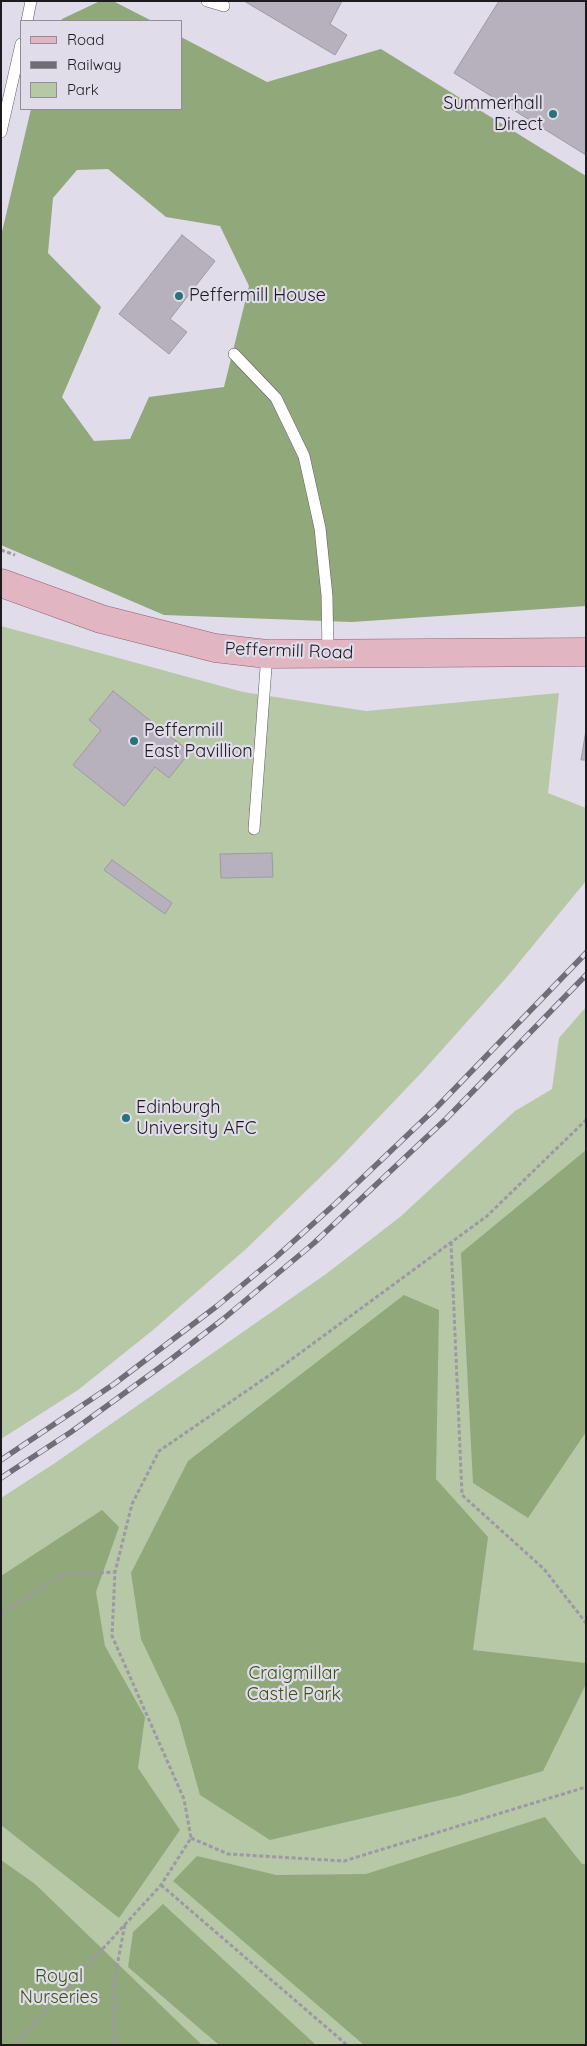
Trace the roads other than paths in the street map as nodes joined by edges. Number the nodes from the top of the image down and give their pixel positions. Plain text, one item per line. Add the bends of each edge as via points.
1 (31, 1) edge
2 (207, 1) edge
3 (224, 6) dead end
4 (27, 20) edge
5 (20, 48) edge
6 (1, 132) edge
7 (234, 354) dead end
8 (1, 584) edge
9 (586, 652) edge
10 (267, 654) junction
11 (328, 654) junction
12 (254, 829) dead end

1 - 4 lane
2 - 3 lane
5 - 6 lane
7 - 11 lane via 276,398 304,456 320,528 327,596
8 - 10 main road, Peffermill Road via 101,619 215,648
9 - 11 main road, Peffermill Road
10 - 11 main road, Peffermill Road
10 - 12 lane

